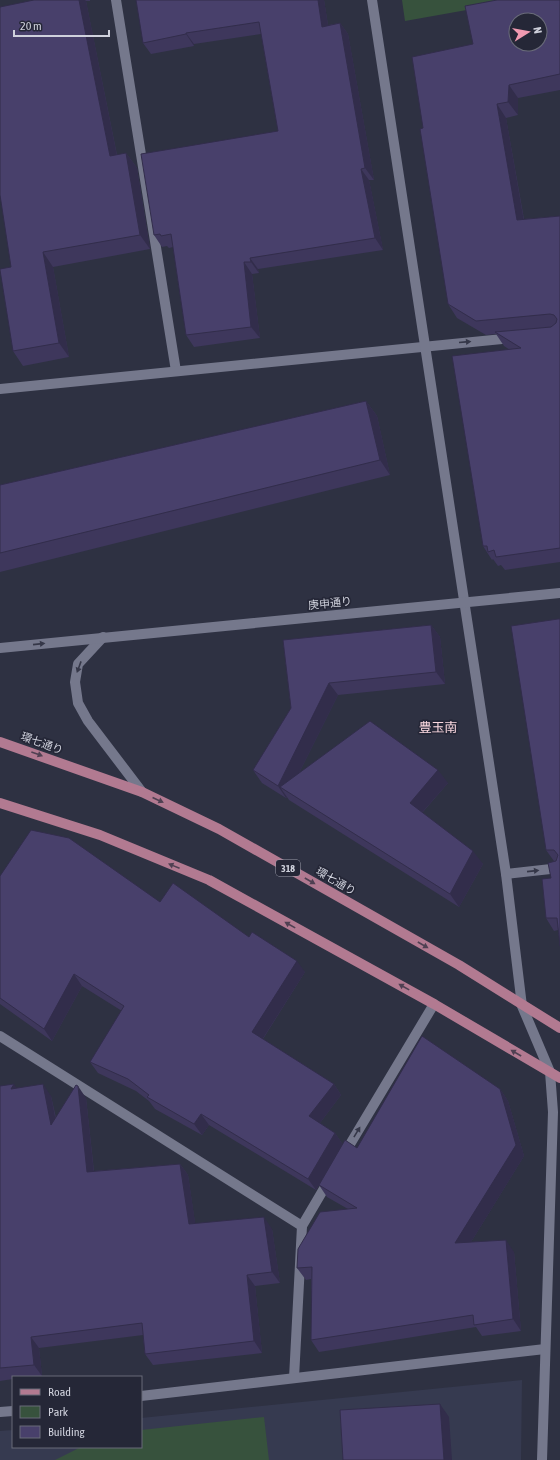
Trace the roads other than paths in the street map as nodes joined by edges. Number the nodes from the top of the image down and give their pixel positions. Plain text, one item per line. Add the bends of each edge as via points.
1 (116, 0) edge
2 (372, 0) edge
3 (521, 337) edge
4 (426, 346) junction
5 (176, 371) junction
6 (0, 389) edge
7 (560, 593) edge
8 (465, 602) junction
9 (103, 638) junction
10 (0, 648) edge
11 (0, 742) edge
12 (142, 792) junction
13 (0, 803) edge
14 (560, 868) edge
15 (506, 874) junction
16 (434, 1004) junction
17 (522, 1006) junction
18 (560, 1028) edge
19 (0, 1036) edge
20 (550, 1072) junction
21 (560, 1078) edge
22 (302, 1226) junction
23 (545, 1349) junction
24 (294, 1378) junction
25 (142, 1396) edge
26 (12, 1411) edge
27 (0, 1412) edge
28 (542, 1460) edge

1 - 5 street
2 - 4 street
4 -> 3 street
4 - 5 street
4 - 8 street
5 - 6 street
7 - 8 street, 庚申通り
8 - 9 street, 庚申通り
8 - 15 street
10 -> 9 street, 庚申通り
9 -> 12 street via 78,664 75,682 78,703 88,721
11 -> 12 main road, 環七通り / 318
12 -> 17 main road, 環七通り / 318 via 219,829 459,965
16 -> 13 main road via 209,880 100,835
15 -> 14 street
15 - 17 street
20 -> 16 main road
22 -> 16 street
17 - 18 main road, 環七通り / 318
17 - 20 street
19 - 22 street
20 - 21 main road
20 - 23 street via 553,1112
22 - 24 street
23 - 24 street
23 - 28 street
24 - 25 street
26 - 27 street

